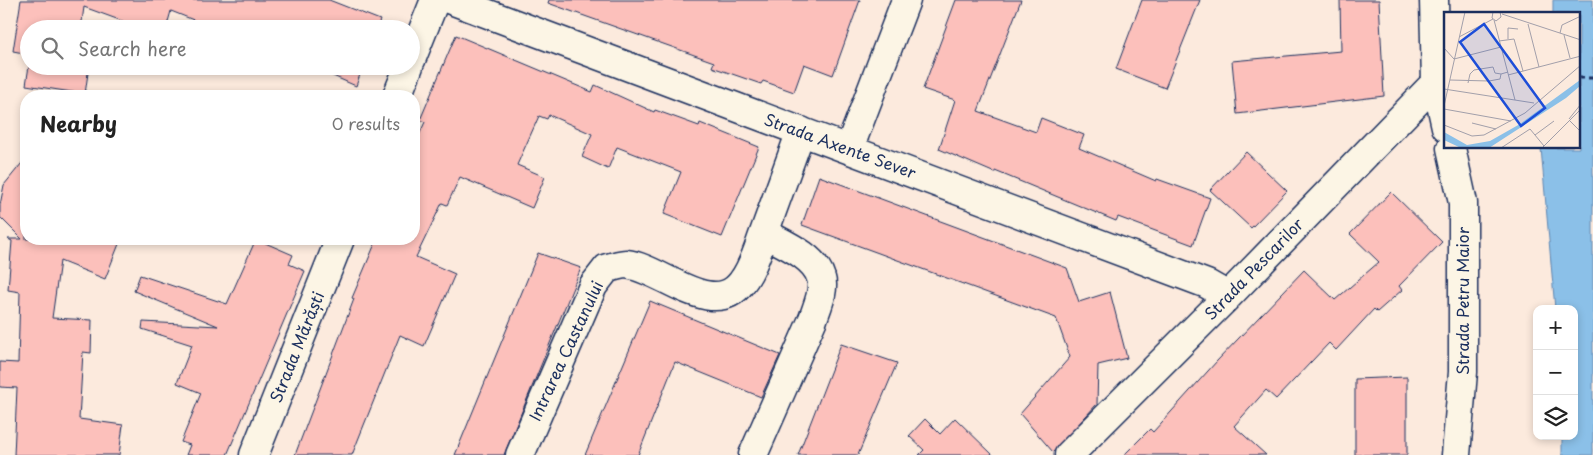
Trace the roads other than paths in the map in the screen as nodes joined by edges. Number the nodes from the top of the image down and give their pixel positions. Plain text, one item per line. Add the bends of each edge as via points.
1 (435, 0) edge
2 (450, 0) edge
3 (906, 0) edge
4 (1434, 0) edge
5 (420, 38) edge
6 (405, 75) edge
7 (1436, 82) junction
8 (399, 90) edge
9 (1444, 118) edge
10 (801, 131) junction
11 (849, 149) junction
12 (1451, 149) edge
13 (764, 233) junction
14 (338, 245) edge
15 (1228, 296) junction
16 (254, 455) edge
17 (520, 455) edge
18 (754, 455) edge
19 (1069, 455) edge
20 (1456, 455) edge

1 - 5 street
2 - 10 street, Strada Axente Sever
3 - 11 street
4 - 7 street
6 - 8 street
7 - 9 street
7 - 15 street, Strada Pescarilor
10 - 11 street, Strada Axente Sever
10 - 13 street, Intrarea Castanului
11 - 15 street, Strada Axente Sever via 1207,284
12 - 20 street, Strada Petru Maior via 1463,203 1463,372
13 - 17 street, Intrarea Castanului via 742,282 733,291 711,297 688,290 646,269 625,264 607,268 593,286
13 - 18 street via 801,255 822,278 813,319
14 - 16 street, Strada Mărăști
15 - 19 street, Strada Pescarilor

